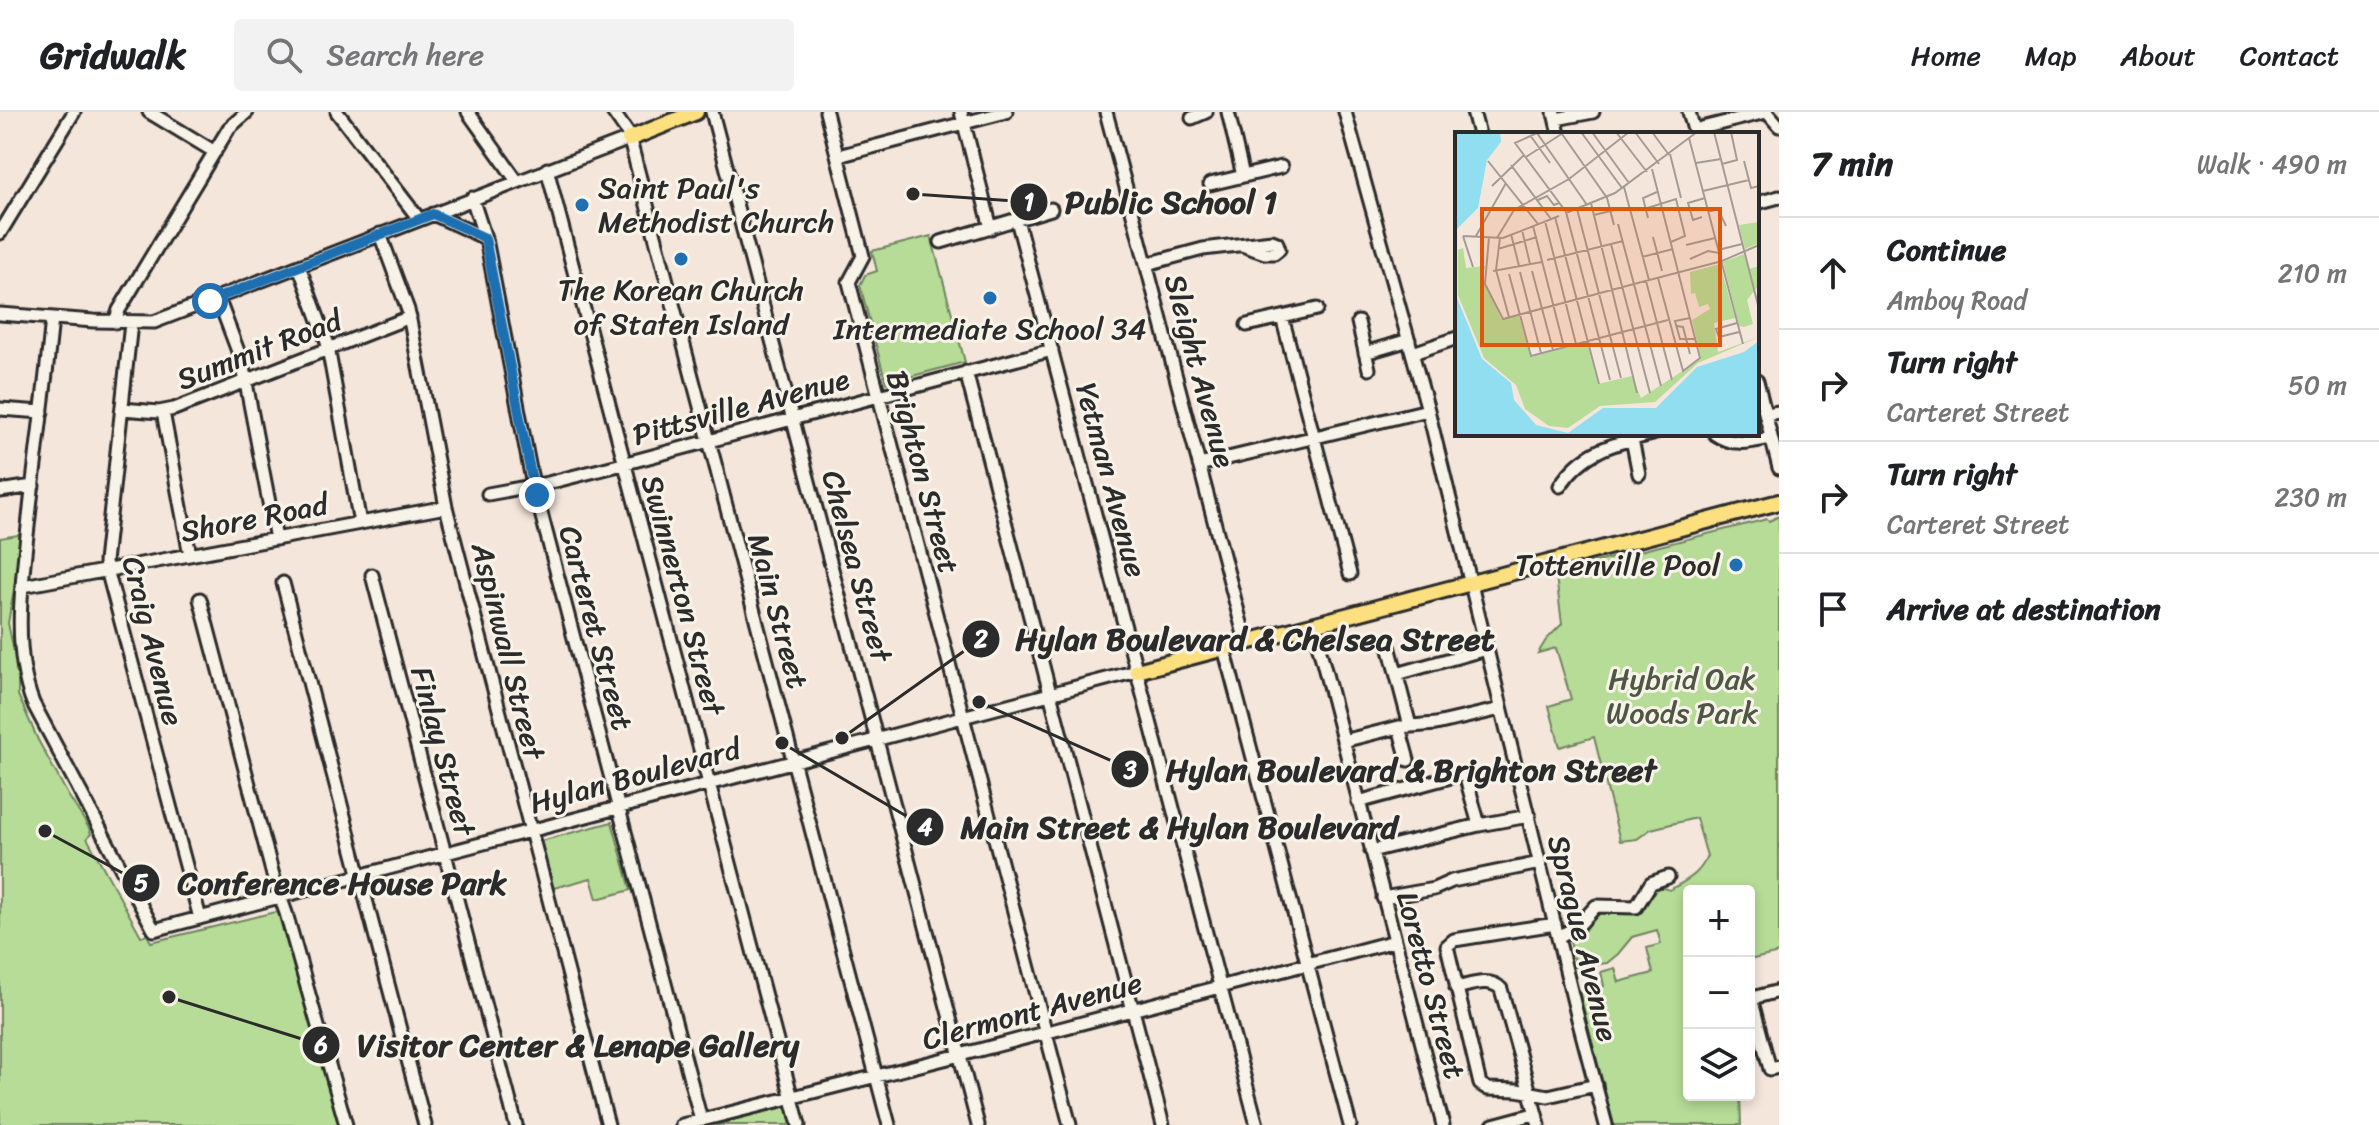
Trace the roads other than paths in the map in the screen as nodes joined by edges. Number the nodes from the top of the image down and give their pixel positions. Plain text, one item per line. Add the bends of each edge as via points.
1 (74, 112) edge
2 (149, 112) edge
3 (247, 112) edge
4 (337, 112) edge
5 (468, 112) edge
6 (613, 112) edge
7 (696, 112) edge
8 (712, 112) edge
9 (826, 112) edge
10 (1006, 112) edge
11 (1106, 112) edge
12 (1206, 112) edge
13 (1228, 112) edge
14 (1345, 112) edge
15 (1473, 112) edge
16 (1593, 112) edge
17 (1689, 112) edge
18 (1766, 112) edge
19 (1555, 116) edge
20 (962, 117) edge
21 (1192, 118) dead end
22 (1779, 126) edge
23 (1478, 132) edge
24 (1694, 132) edge
25 (629, 139) junction
26 (215, 152) junction
27 (838, 156) junction
28 (1281, 167) dead end
29 (547, 169) junction
30 (1243, 176) junction
31 (517, 181) junction
32 (1210, 184) dead end
33 (1779, 197) edge
34 (472, 198) junction
35 (1759, 202) edge
36 (1051, 209) dead end
37 (433, 214) junction
38 (419, 219) junction
39 (1017, 220) junction
40 (991, 228) junction
41 (0, 233) edge
42 (380, 234) junction
43 (485, 238) junction
44 (941, 242) dead end
45 (1242, 245) dead end
46 (1147, 264) junction
47 (299, 266) junction
48 (218, 298) junction
49 (1317, 309) dead end
50 (0, 314) edge
51 (410, 317) junction
52 (1282, 317) junction
53 (52, 318) junction
54 (115, 322) junction
55 (1358, 322) dead end
56 (131, 323) junction
57 (1247, 325) dead end
58 (1455, 339) edge
59 (1409, 340) junction
60 (329, 349) junction
61 (1052, 350) junction
62 (1365, 353) junction
63 (1413, 353) junction
64 (1369, 369) dead end
65 (966, 372) junction
66 (246, 381) junction
67 (1759, 388) edge
68 (879, 395) junction
69 (0, 409) edge
70 (122, 409) junction
71 (1428, 410) junction
72 (42, 412) junction
73 (163, 412) junction
74 (1779, 412) edge
75 (1766, 414) junction
76 (793, 418) junction
77 (1645, 436) edge
78 (1718, 436) edge
79 (1314, 437) junction
80 (1771, 438) junction
81 (1611, 439) edge
82 (1632, 439) junction
83 (709, 441) junction
84 (624, 464) junction
85 (1199, 465) junction
86 (1779, 468) edge
87 (1639, 474) dead end
88 (534, 485) junction
89 (33, 486) junction
90 (1560, 486) dead end
91 (0, 491) edge
92 (488, 494) dead end
93 (1779, 502) edge
94 (446, 507) junction
95 (360, 523) junction
96 (276, 539) junction
97 (190, 555) junction
98 (107, 570) junction
99 (1350, 574) dead end
100 (372, 575) dead end
101 (283, 583) dead end
102 (1471, 583) junction
103 (23, 586) junction
104 (200, 599) dead end
105 (1313, 624) junction
106 (1246, 642) junction
107 (1388, 642) dead end
108 (1224, 648) junction
109 (1486, 649) junction
110 (1137, 671) junction
111 (1397, 674) junction
112 (1050, 694) junction
113 (1501, 709) junction
114 (962, 717) junction
115 (1404, 727) junction
116 (877, 739) junction
117 (1343, 741) junction
118 (1408, 760) dead end
119 (793, 761) junction
120 (708, 784) junction
121 (1358, 802) junction
122 (618, 807) junction
123 (1529, 816) junction
124 (1479, 825) junction
125 (530, 831) junction
126 (1371, 851) junction
127 (445, 853) junction
128 (1540, 863) junction
129 (359, 876) junction
130 (1668, 877) dead end
131 (281, 896) junction
132 (1383, 898) junction
133 (200, 918) junction
134 (1555, 924) junction
135 (1558, 937) junction
136 (1395, 941) junction
137 (1307, 964) junction
138 (1220, 987) junction
139 (1456, 988) junction
140 (1779, 991) edge
141 (1133, 1010) junction
142 (1046, 1033) junction
143 (960, 1055) junction
144 (1774, 1068) edge
145 (876, 1077) junction
146 (1596, 1085) junction
147 (1529, 1092) junction
148 (792, 1098) junction
149 (701, 1120) junction
150 (1536, 1120) edge
151 (346, 1125) edge
152 (425, 1125) edge
153 (516, 1125) edge
154 (608, 1125) edge
155 (682, 1125) edge
156 (799, 1125) edge
157 (889, 1125) edge
158 (978, 1125) edge
159 (1070, 1125) edge
160 (1163, 1125) edge
161 (1257, 1125) edge
162 (1350, 1125) edge
163 (1443, 1125) edge
164 (1493, 1125) edge
165 (1606, 1125) edge

1 - 41 street
2 - 26 street
3 - 26 street
4 - 38 street
5 - 31 street
6 - 25 street, Main Street
7 - 25 main road
8 - 76 street, Chelsea Street
9 - 27 street, Brighton Street
10 - 20 street
11 - 46 street, Sleight Avenue
12 - 21 street
13 - 30 street
14 - 59 street, Sprague Avenue
15 - 23 street
16 - 19 street
17 - 24 street
18 - 22 street
18 - 24 street
20 - 27 street
20 - 40 street
25 - 29 street
25 - 83 street, Main Street
26 - 54 street
27 - 68 street, Brighton Street via 863,256 849,282
28 - 30 street
29 - 31 street
29 - 84 street, Swinnerton Street
30 - 32 street
31 - 34 street
33 - 35 street
34 - 37 street
34 - 43 street, Carteret Street
36 - 39 street
37 - 38 street
37 - 43 street
38 - 42 street
39 - 40 street
39 - 61 street, Yetman Avenue
40 - 44 street
42 - 47 street
42 - 51 street, Aspinwall Street
43 - 88 street, Carteret Street
45 - 46 street
46 - 85 street, Sleight Avenue
47 - 48 street
47 - 60 street
48 - 56 street via 154,322
48 - 66 street
49 - 52 street
50 - 53 street
51 - 60 street, Summit Road
51 - 94 street, Aspinwall Street
52 - 57 street
52 - 79 street
53 - 54 street
53 - 72 street
54 - 56 street
55 - 62 street
56 - 70 street, Craig Avenue
58 - 63 street
59 - 62 street
59 - 63 street, Sprague Avenue
60 - 66 street, Summit Road
60 - 95 street
61 - 65 street, Pittsville Avenue
61 - 110 street, Yetman Avenue
62 - 64 street
63 - 71 street, Sprague Avenue
65 - 68 street, Pittsville Avenue
65 - 112 street
66 - 73 street, Summit Road
66 - 96 street
67 - 75 street
68 - 76 street, Pittsville Avenue
68 - 114 street, Brighton Street
69 - 72 street
70 - 73 street, Summit Road
70 - 98 street, Craig Avenue
71 - 79 street
71 - 102 street, Sprague Avenue
72 - 89 street
73 - 97 street
74 - 75 street
75 - 80 street
76 - 83 street, Pittsville Avenue
76 - 116 street, Chelsea Street
77 - 82 street
78 - 80 street via 1740,443
79 - 85 street
79 - 99 street
80 - 86 street
81 - 82 street
81 - 90 street via 1580,461
82 - 87 street
83 - 84 street, Pittsville Avenue
83 - 119 street, Main Street
84 - 88 street, Pittsville Avenue
84 - 120 street, Swinnerton Street
85 - 106 street, Sleight Avenue
88 - 92 street, Pittsville Avenue
88 - 122 street, Carteret Street
89 - 91 street
89 - 103 street
93 - 102 main road, Hylan Boulevard
94 - 95 street, Shore Road
94 - 125 street, Aspinwall Street
95 - 96 street, Shore Road
96 - 97 street, Shore Road
97 - 98 street, Shore Road
98 - 103 street, Shore Road
98 - 133 street, Craig Avenue
100 - 127 street, Finlay Street
101 - 129 street
102 - 105 main road, Hylan Boulevard
102 - 109 street, Sprague Avenue
103 - 133 street, Hylan Boulevard via 21,639 30,695 154,930
104 - 131 street
105 - 106 main road, Hylan Boulevard
105 - 117 street, Loretto Street
106 - 108 main road, Hylan Boulevard
107 - 111 street
108 - 110 main road, Hylan Boulevard
108 - 137 street
109 - 111 street
109 - 113 street, Sprague Avenue
110 - 112 street, Hylan Boulevard
110 - 138 street, Yetman Avenue
111 - 115 street
112 - 114 street, Hylan Boulevard
112 - 141 street
113 - 115 street
113 - 123 street, Sprague Avenue
114 - 116 street, Hylan Boulevard
114 - 142 street, Brighton Street
115 - 117 street
115 - 118 street
116 - 119 street, Hylan Boulevard
116 - 143 street, Chelsea Street
117 - 121 street, Loretto Street
119 - 120 street, Hylan Boulevard
119 - 145 street, Main Street
120 - 122 street, Hylan Boulevard
120 - 148 street, Swinnerton Street
121 - 124 street via 1464,775
121 - 126 street, Loretto Street
122 - 125 street, Hylan Boulevard
122 - 149 street, Carteret Street
123 - 124 street
123 - 128 street, Sprague Avenue
124 - 126 street
125 - 127 street, Hylan Boulevard
125 - 154 street, Aspinwall Street
126 - 132 street, Loretto Street
127 - 129 street, Hylan Boulevard
127 - 153 street, Finlay Street
128 - 132 street
128 - 134 street, Sprague Avenue
129 - 131 street, Hylan Boulevard
129 - 152 street
130 - 135 street via 1651,883 1636,907 1596,906 1578,926
131 - 133 street, Hylan Boulevard
131 - 151 street
132 - 136 street, Loretto Street
134 - 135 street, Sprague Avenue
134 - 139 street via 1451,941 1447,949
135 - 146 street, Sprague Avenue
136 - 137 street, Clermont Avenue
136 - 163 street, Loretto Street
137 - 138 street, Clermont Avenue
137 - 162 street
138 - 141 street, Clermont Avenue
138 - 161 street, Yetman Avenue
139 - 147 street via 1481,1086
139 - 147 street via 1498,985
140 - 144 street via 1752,1002
141 - 142 street, Clermont Avenue
141 - 160 street
142 - 143 street, Clermont Avenue
142 - 159 street, Brighton Street
143 - 145 street, Clermont Avenue
143 - 158 street, Chelsea Street
145 - 148 street, Clermont Avenue
145 - 157 street, Main Street
146 - 147 street via 1548,1096
146 - 165 street, Sprague Avenue
147 - 150 street
148 - 149 street, Clermont Avenue
148 - 156 street, Swinnerton Street
149 - 155 street, Clermont Avenue
150 - 164 street

